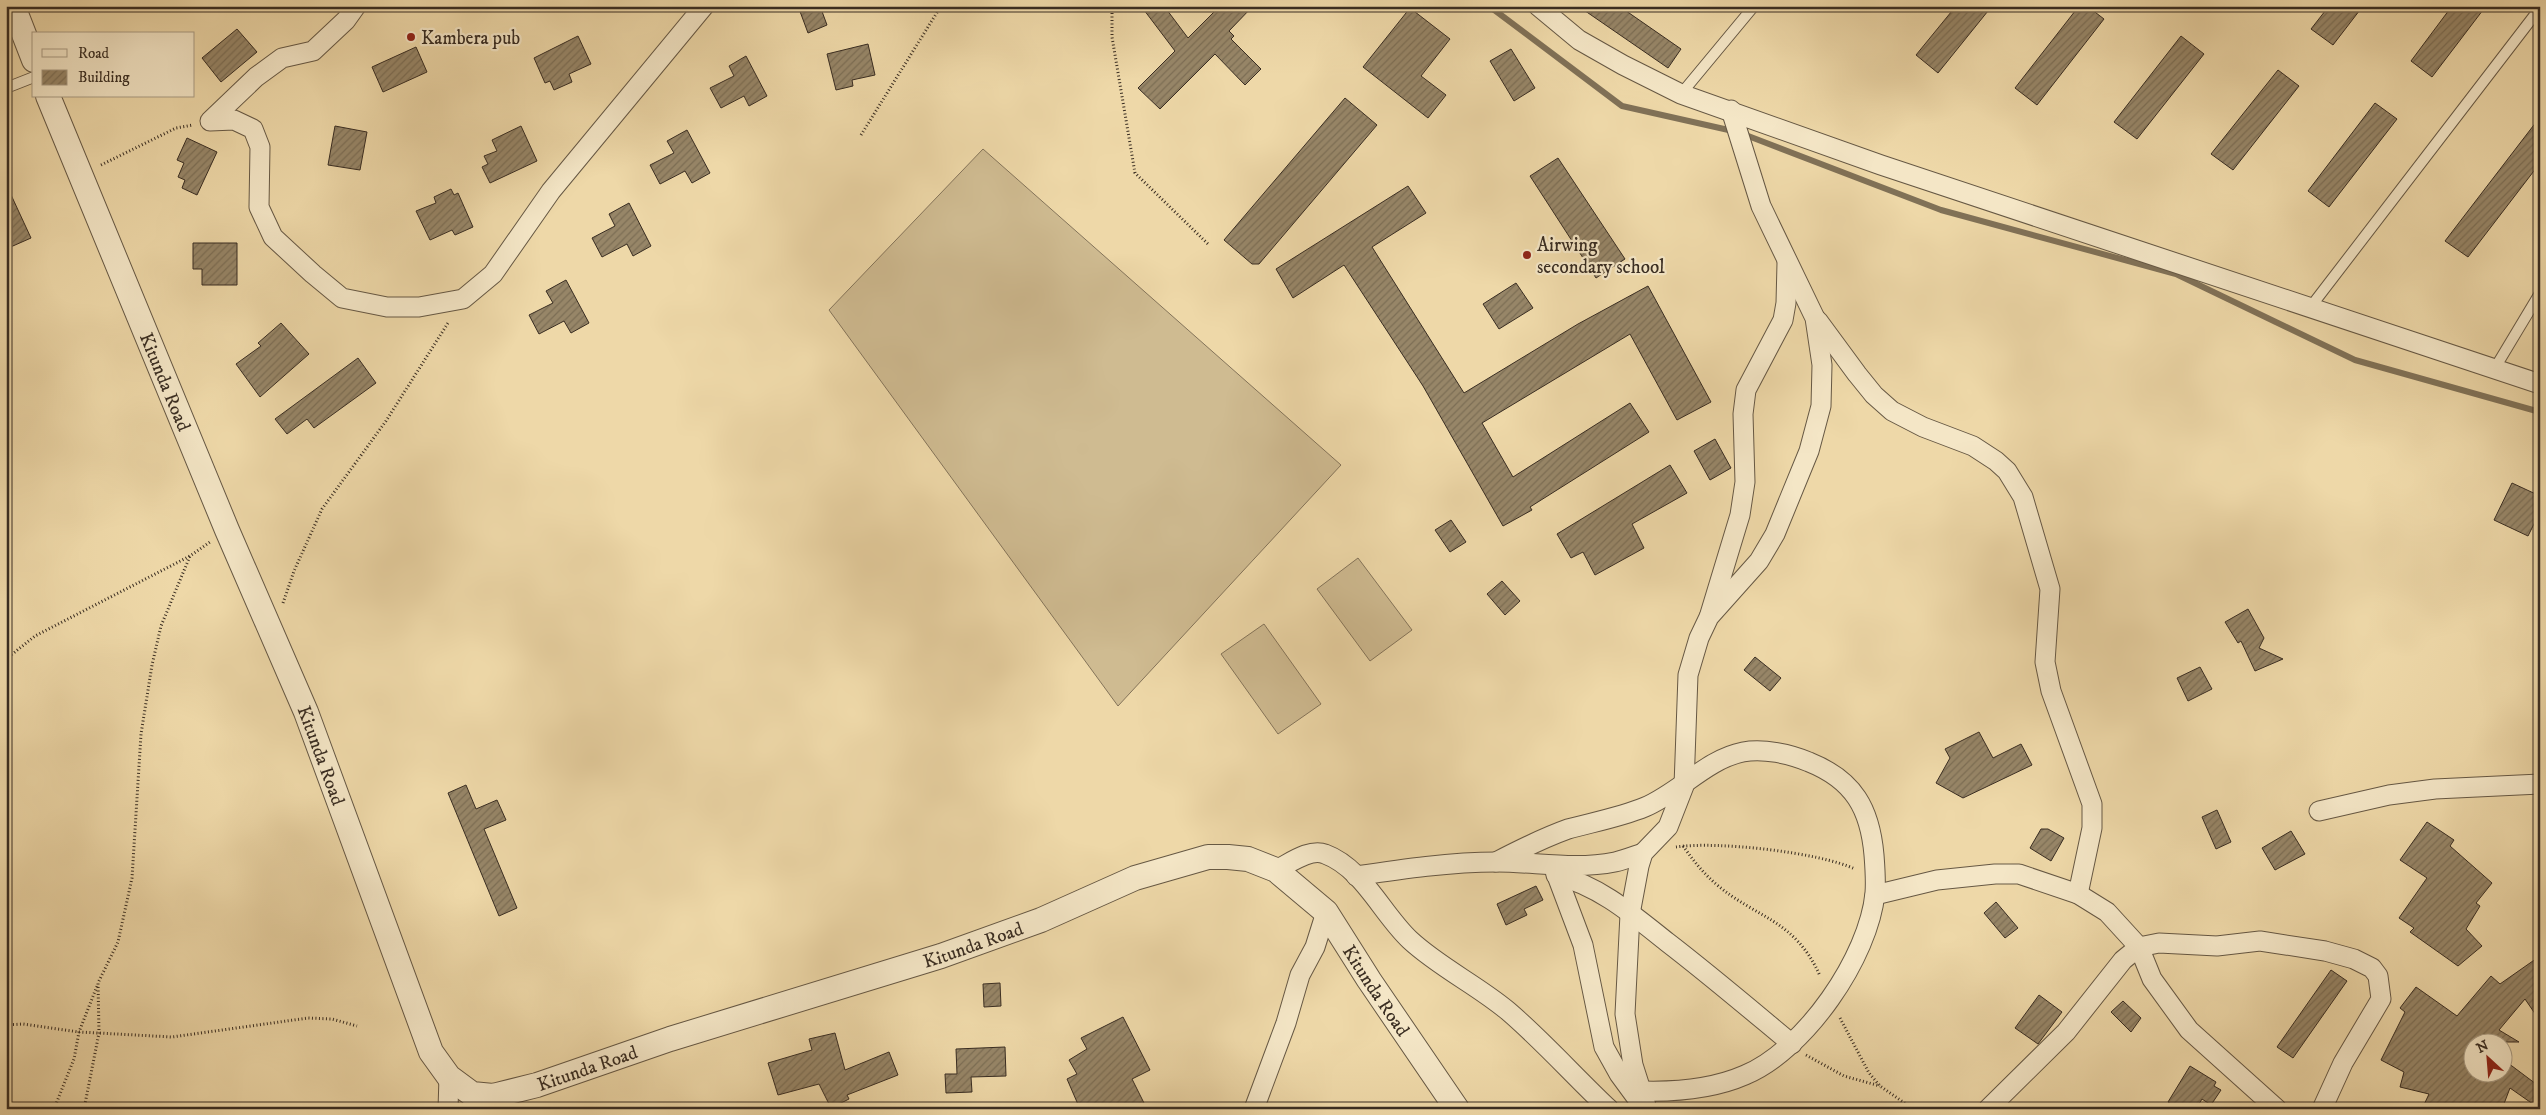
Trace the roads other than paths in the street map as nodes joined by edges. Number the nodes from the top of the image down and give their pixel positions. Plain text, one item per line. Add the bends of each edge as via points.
1 (13, 6) edge
2 (356, 6) edge
3 (704, 6) edge
4 (1538, 6) edge
5 (1754, 6) edge
6 (2540, 8) edge
7 (32, 55) edge
8 (32, 78) edge
9 (6, 88) edge
10 (1681, 94) junction
11 (49, 98) edge
12 (1731, 110) junction
13 (1787, 260) junction
14 (2540, 293) edge
15 (2310, 308) junction
16 (1815, 318) junction
17 (2495, 368) junction
18 (2540, 384) edge
19 (1709, 617) junction
20 (2540, 784) edge
21 (1684, 786) junction
22 (2319, 812) dead end
23 (1644, 853) junction
24 (1496, 862) junction
25 (1276, 870) junction
26 (1555, 871) junction
27 (1356, 876) junction
28 (1875, 887) junction
29 (2078, 894) junction
30 (1326, 912) junction
31 (1630, 914) junction
32 (2139, 947) junction
33 (1792, 1044) junction
34 (448, 1077) junction
35 (1645, 1103) edge
36 (448, 1109) edge
37 (1254, 1109) edge
38 (1457, 1109) edge
39 (1609, 1109) edge
40 (1988, 1109) edge
41 (2277, 1109) edge
42 (2322, 1109) edge

1 - 7 street
2 - 3 street via 313,52 282,58 256,77 210,121 234,120 253,129 260,146 259,207 273,237 342,298 387,307 418,307 463,299 493,274 551,191
4 - 10 street via 1579,40
5 - 10 lane
6 - 15 lane
8 - 9 lane
10 - 12 street
11 - 34 street, Kitunda Road via 226,530 306,712 431,1052
12 - 13 street via 1756,192
12 - 15 street via 1881,165
13 - 16 street
13 - 19 street via 1786,303 1782,320 1746,390 1743,414 1745,482 1740,515
14 - 17 lane
15 - 17 street
16 - 19 street via 1822,365 1821,406 1809,452 1790,503 1763,554
16 - 29 street via 1862,381 1892,411 1973,446 1996,460 2007,471 2023,498 2050,589 2045,662 2051,692 2092,804 2092,828
17 - 18 street
19 - 21 street via 1688,675
20 - 22 street via 2417,791
21 - 23 street via 1668,827
21 - 24 street via 1646,807 1567,830
21 - 28 street via 1718,761 1745,752 1800,758 1825,768 1846,784 1862,804 1869,820
23 - 26 street via 1615,862
23 - 31 street
24 - 26 street
24 - 27 street via 1442,864
25 - 27 street via 1309,853 1324,853
25 - 30 street, Kitunda Road
25 - 34 street, Kitunda Road via 1248,859 1228,856 1208,857 1176,866 1135,878 1041,920 941,956 670,1039 537,1085 493,1096 472,1094
26 - 31 street via 1609,897
26 - 35 street via 1583,945 1604,1047 1619,1074
27 - 39 street via 1393,923 1412,941 1509,1012
28 - 29 street via 1995,874 2026,876
28 - 33 street via 1858,949 1831,999
29 - 32 street via 2107,912
30 - 37 street via 1315,947 1300,975
30 - 38 street, Kitunda Road
31 - 33 street
31 - 35 street via 1625,1014 1633,1065
32 - 40 street via 2123,960 2059,1039
32 - 41 street via 2152,979 2189,1030
32 - 42 street via 2159,943 2217,946 2260,941 2325,951 2372,968 2378,976 2381,999 2343,1063
33 - 35 street via 1746,1075 1707,1087 1670,1092
34 - 36 street

